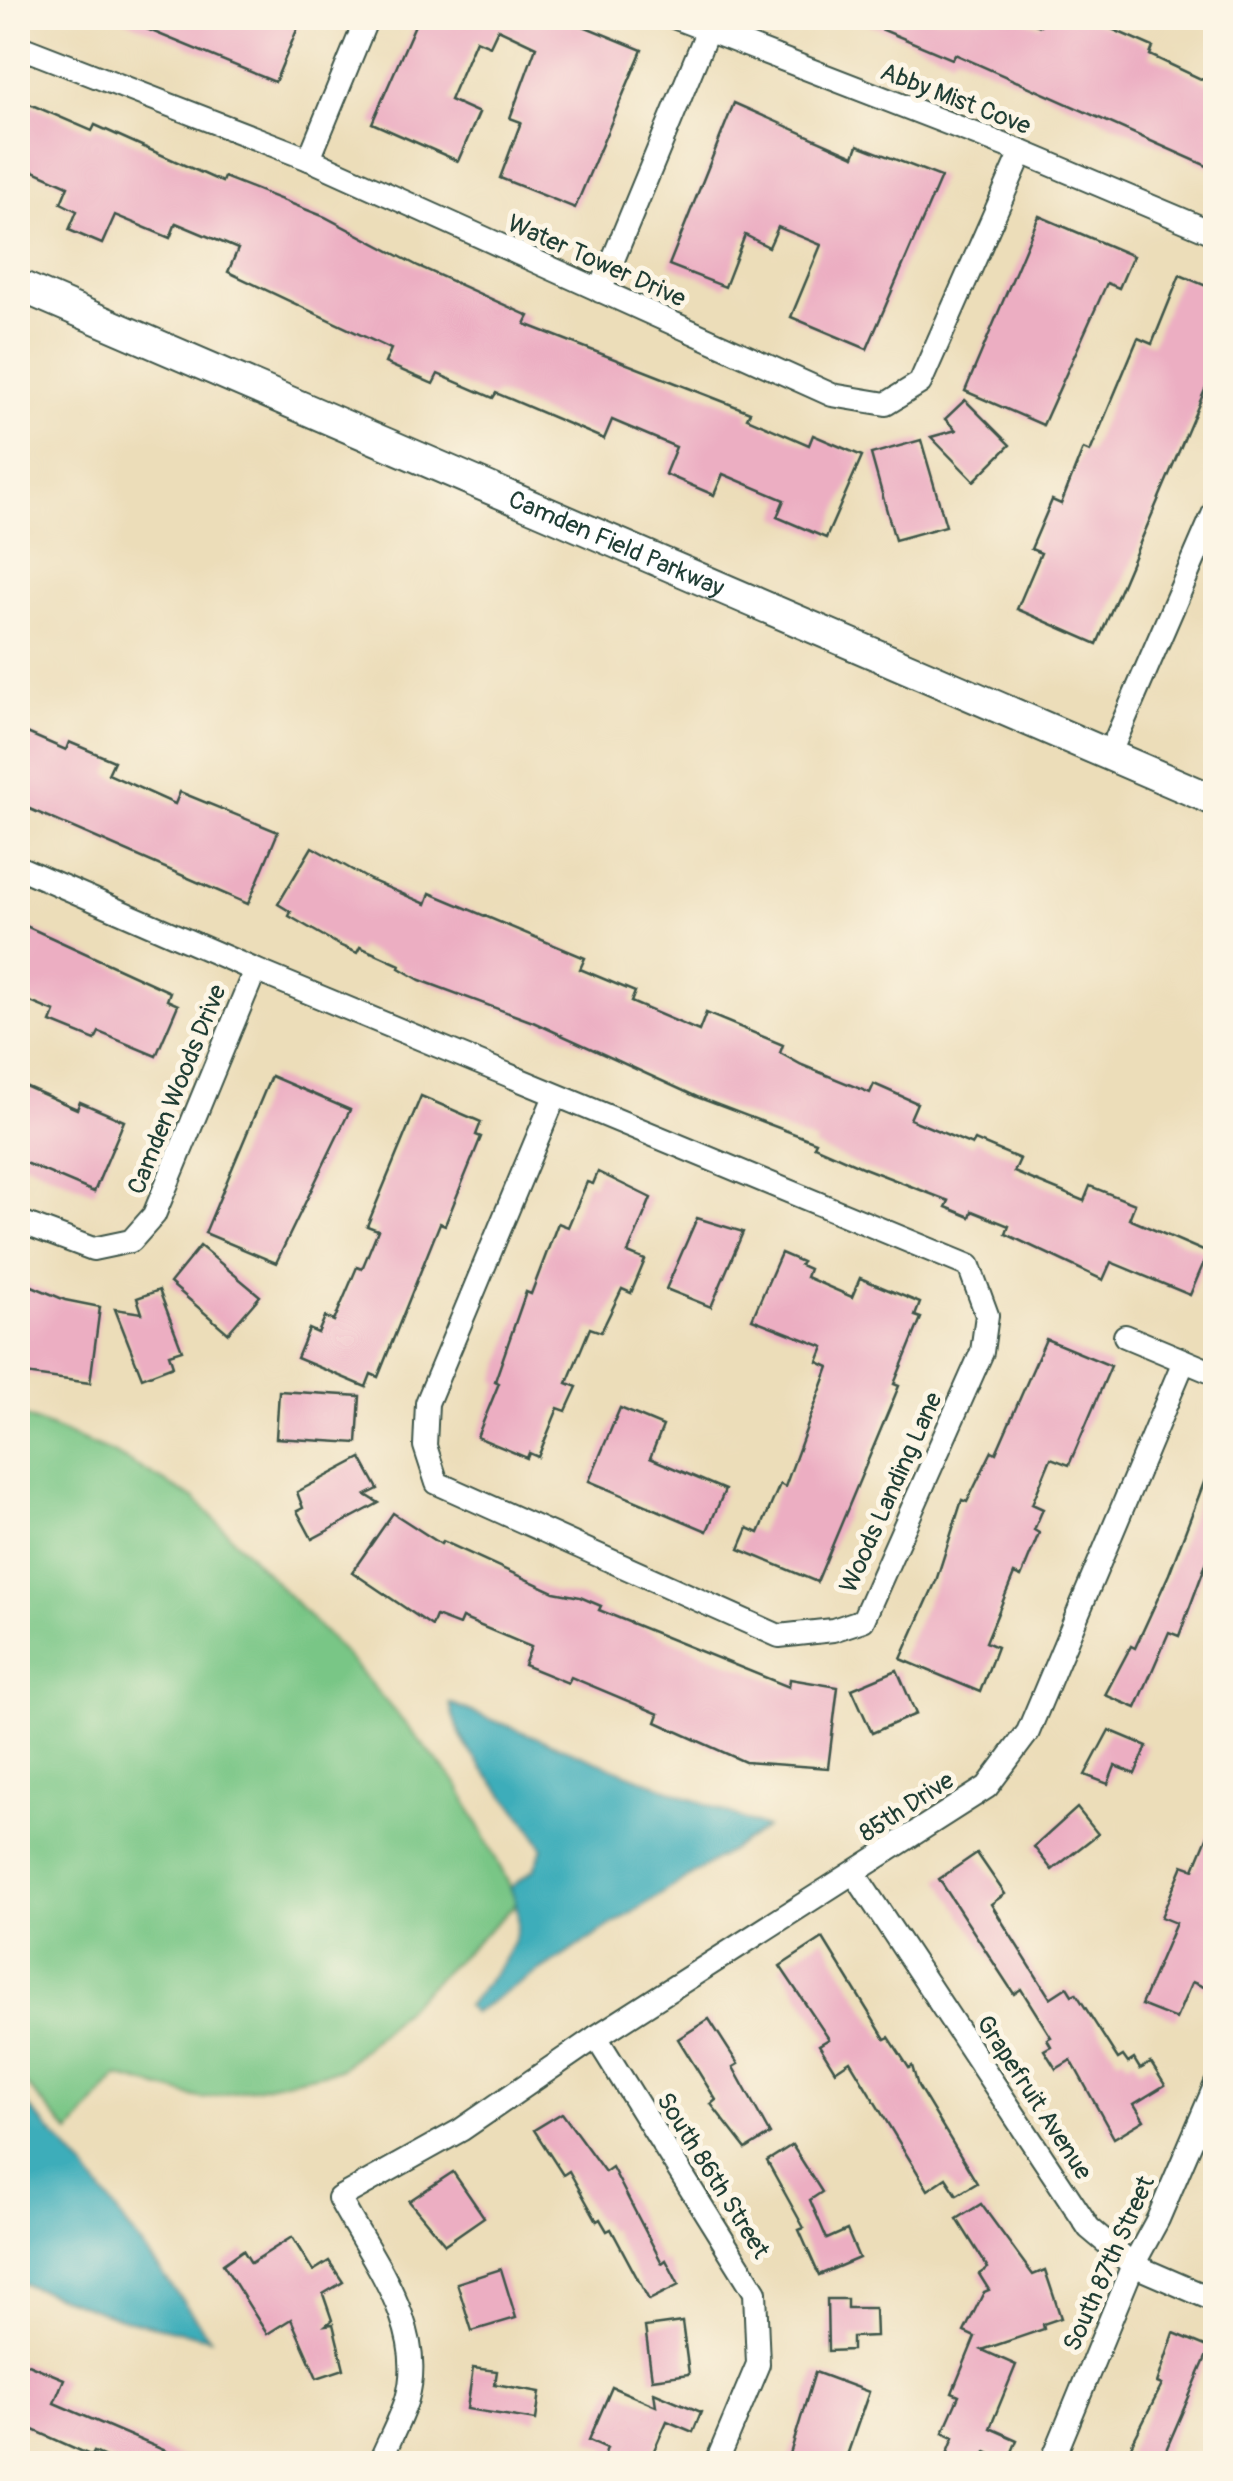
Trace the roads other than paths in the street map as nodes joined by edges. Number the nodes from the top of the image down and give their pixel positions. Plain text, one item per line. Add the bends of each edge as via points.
1 (367, 18) edge
2 (676, 18) edge
3 (707, 32) junction
4 (18, 46) edge
5 (1022, 152) junction
6 (309, 159) junction
7 (1216, 234) edge
8 (18, 284) edge
9 (600, 291) junction
10 (1216, 508) edge
11 (1109, 755) junction
12 (1216, 801) edge
13 (18, 867) edge
14 (256, 970) junction
15 (555, 1096) junction
16 (18, 1220) edge
17 (1124, 1336) dead end
18 (1184, 1360) junction
19 (1216, 1374) edge
20 (854, 1872) junction
21 (596, 2037) junction
22 (1216, 2084) edge
23 (1133, 2265) junction
24 (1216, 2301) edge
25 (379, 2464) edge
26 (716, 2464) edge
27 (1051, 2464) edge

1 - 6 street
2 - 3 street, Abby Mist Cove
3 - 5 street, Abby Mist Cove
3 - 9 street
4 - 6 street, Water Tower Drive
5 - 7 street, Abby Mist Cove
5 - 9 street, Water Tower Drive via 920,383 886,404 832,396
6 - 9 street, Water Tower Drive
8 - 11 street, Camden Field Parkway
10 - 11 street
11 - 12 street, Camden Field Parkway
13 - 14 street, Camden Woods Drive
14 - 15 street, Woods Landing Lane
14 - 16 street, Camden Woods Drive via 154,1215 131,1241 94,1249
15 - 15 street, Woods Landing Lane via 969,1266 987,1315 982,1352 863,1620 779,1636 438,1482 424,1446 427,1403
17 - 18 street
18 - 19 street
18 - 20 street, 85th Drive via 1028,1732 986,1787
20 - 21 street, 85th Drive
20 - 23 street, Grapefruit Avenue via 1089,2228
21 - 25 street, 85th Drive via 461,2130 339,2198 398,2307 412,2348 408,2397
21 - 26 street, South 86th Street via 754,2292 758,2364
22 - 23 street, South 87th Street
23 - 24 street, Grapefruit Avenue
23 - 27 street, South 87th Street

